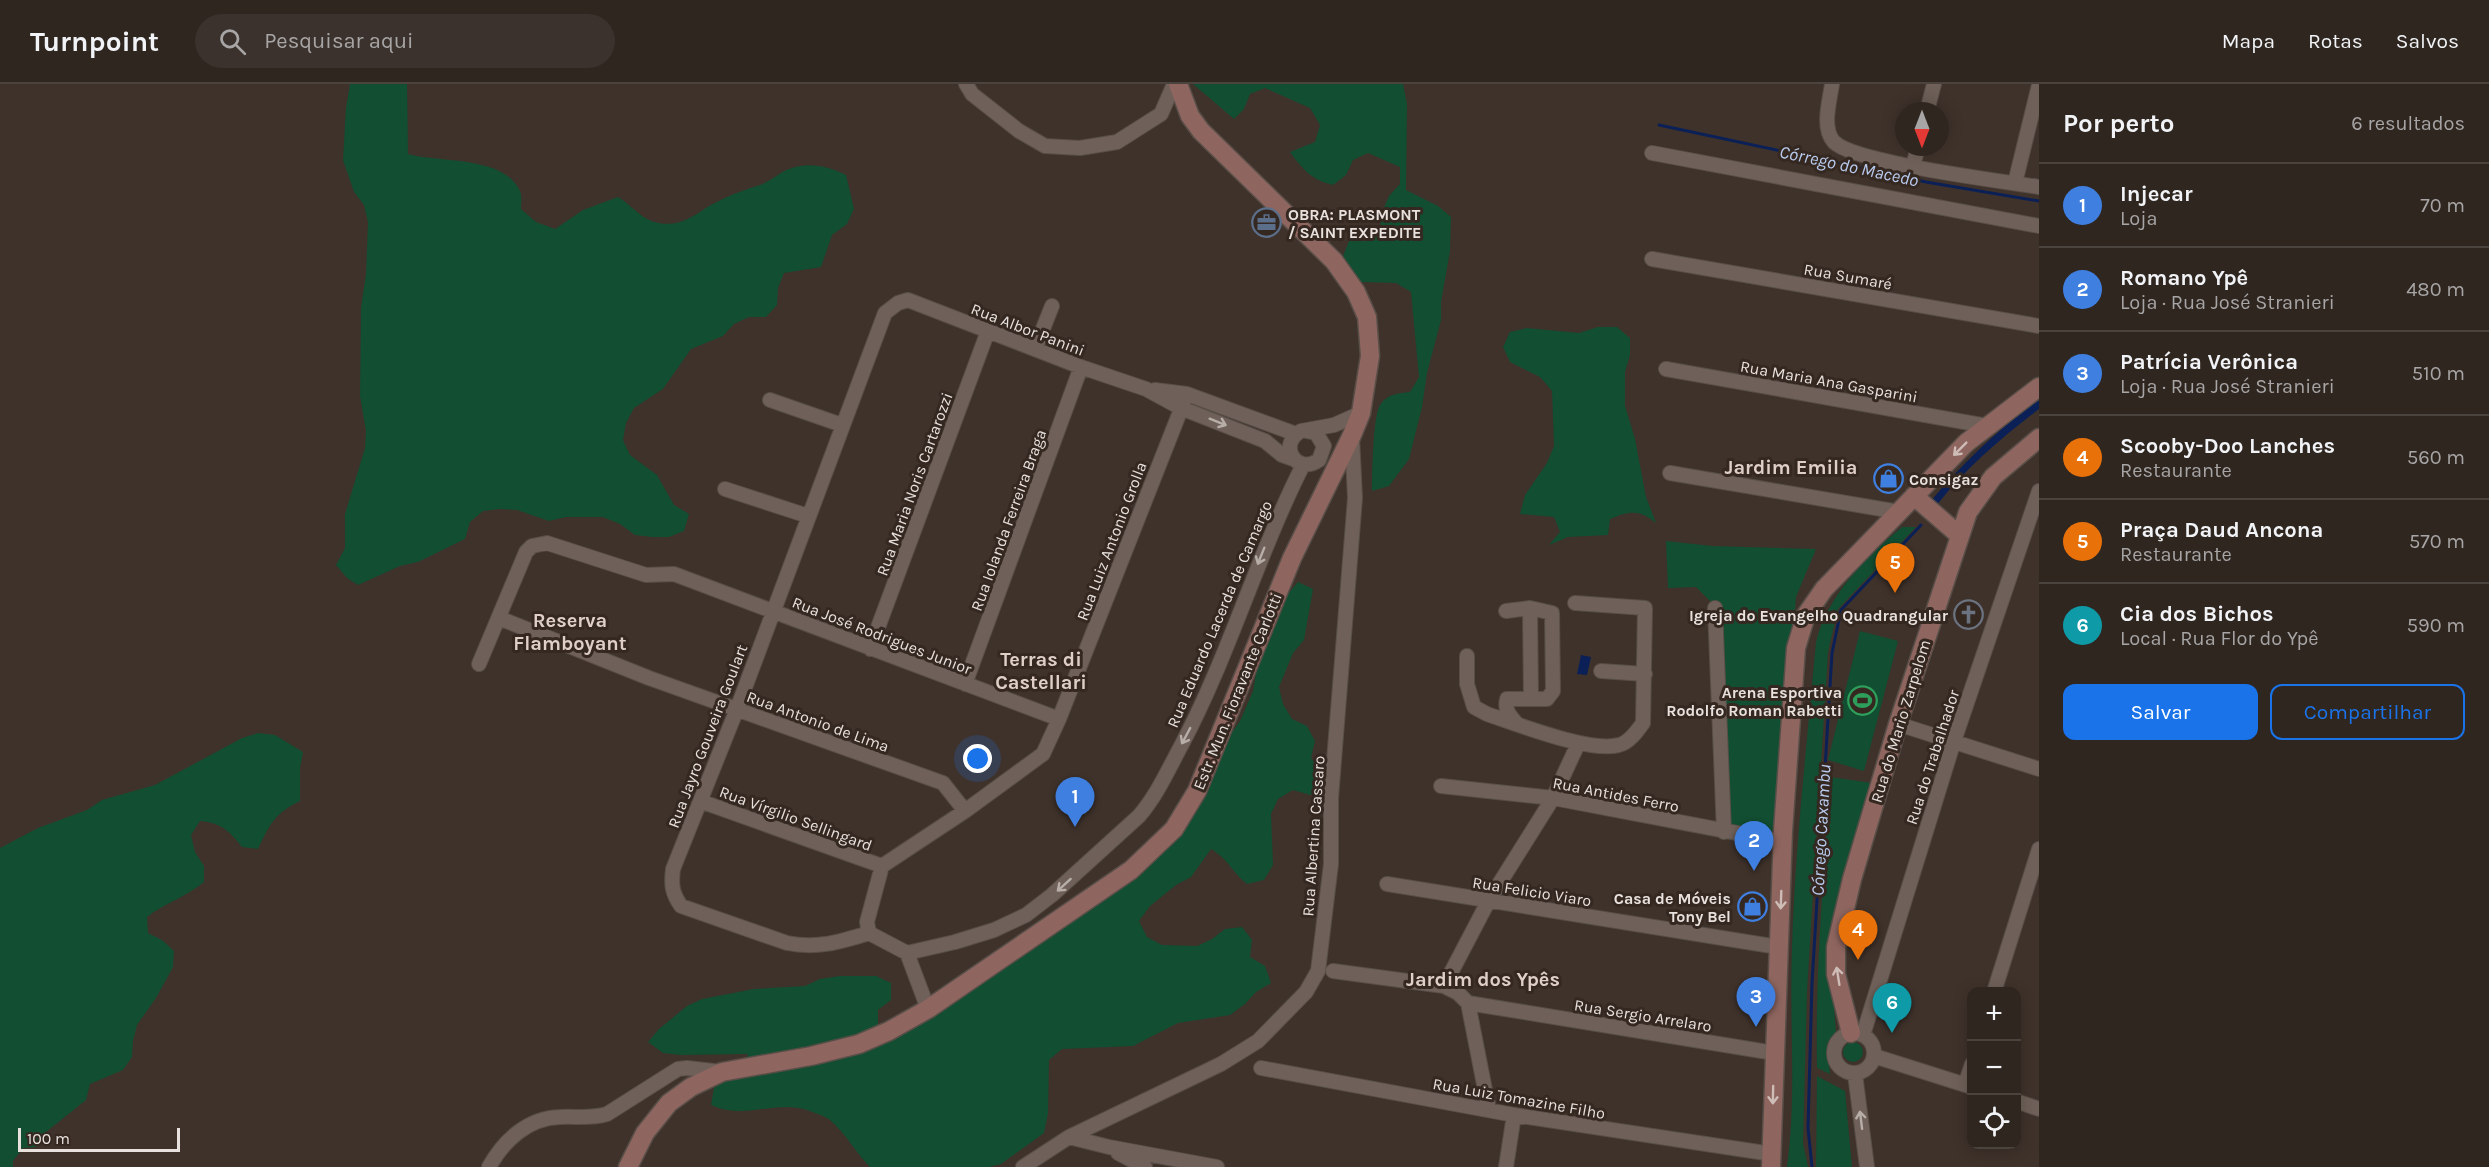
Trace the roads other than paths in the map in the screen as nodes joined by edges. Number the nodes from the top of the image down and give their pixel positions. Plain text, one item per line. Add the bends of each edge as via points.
1 (966, 84) edge
2 (1176, 84) edge
3 (1832, 84) edge
4 (1934, 84) edge
5 (2039, 85) edge
6 (1929, 102) edge
7 (1652, 153) dead end
8 (1916, 156) edge
9 (1913, 166) junction
10 (2015, 183) junction
11 (2039, 187) edge
12 (2039, 226) edge
13 (1652, 259) dead end
14 (898, 303) joint
15 (1052, 306) dead end
16 (2039, 326) edge
17 (988, 332) junction
18 (1035, 349) junction
19 (1081, 367) junction
20 (1666, 369) dead end
21 (2039, 387) edge
22 (1146, 389) junction
23 (1187, 394) junction
24 (770, 400) dead end
25 (1181, 408) junction
26 (1361, 413) junction
27 (842, 425) junction
28 (1987, 426) junction
29 (1301, 432) junction
30 (1352, 435) junction
31 (2039, 438) edge
32 (1303, 463) junction
33 (1335, 470) junction
34 (1670, 473) dead end
35 (725, 489) dead end
36 (2039, 491) edge
37 (1914, 496) junction
38 (1899, 512) junction
39 (808, 516) junction
40 (1959, 535) junction
41 (1575, 603) dead end
42 (1530, 608) junction
43 (1715, 608) dead end
44 (1506, 611) dead end
45 (773, 612) junction
46 (499, 618) junction
47 (870, 649) junction
48 (1467, 656) dead end
49 (479, 664) dead end
50 (1602, 671) dead end
51 (1645, 674) junction
52 (965, 684) junction
53 (1531, 699) junction
54 (737, 709) junction
55 (1059, 719) junction
56 (1517, 723) junction
57 (1898, 723) junction
58 (1954, 741) junction
59 (1578, 744) junction
60 (2039, 769) edge
61 (1441, 786) dead end
62 (1553, 798) junction
63 (700, 801) junction
64 (965, 811) junction
65 (1724, 832) junction
66 (1784, 842) junction
67 (2039, 849) edge
68 (882, 866) junction
69 (1387, 884) dead end
70 (1489, 900) junction
71 (869, 933) junction
72 (1778, 947) junction
73 (908, 953) junction
74 (1333, 971) dead end
75 (1444, 986) junction
76 (1996, 987) edge
77 (1468, 1003) junction
78 (928, 1009) junction
79 (1857, 1034) junction
80 (1774, 1053) junction
81 (1874, 1056) junction
82 (1261, 1068) dead end
83 (722, 1072) junction
84 (1856, 1074) junction
85 (1967, 1086) edge
86 (2021, 1103) edge
87 (2039, 1109) edge
88 (1489, 1110) junction
89 (1514, 1115) junction
90 (1069, 1137) junction
91 (1109, 1147) junction
92 (1772, 1161) edge
93 (489, 1167) edge
94 (628, 1167) edge
95 (1023, 1167) edge
96 (1145, 1167) edge
97 (1217, 1167) edge
98 (1506, 1167) edge
99 (1866, 1167) edge

1 - 2 street via 972,94 1045,146 1080,148 1117,142 1161,114
2 - 26 street, Estr. Mun. Fioravante Carlotti via 1201,131 1334,261 1356,292 1366,317 1370,356
3 - 9 street via 1827,122 1833,141 1850,152
4 - 6 street
5 - 10 street
7 - 12 street
8 - 9 street
9 - 10 street
10 - 11 street
13 - 16 street, Rua Sumaré
14 - 17 street, Rua Albor Panini via 908,300
14 - 27 street, Rua Jayro Gouveira Goulart via 885,313
15 - 18 street
17 - 18 street, Rua Albor Panini
17 - 47 street, Rua Maria Noris Cartarozzi
18 - 19 street, Rua Albor Panini
19 - 22 street, Rua Albor Panini
19 - 52 street, Rua Iolanda Ferreira Braga
20 - 28 street, Rua Maria Ana Gasparini
21 - 28 street
22 - 23 street
22 - 25 street
23 - 25 street, Rua Luiz Antonio Grolla
23 - 29 street
24 - 27 street
25 -> 32 street via 1265,441 1281,455
25 - 55 street, Rua Luiz Antonio Grolla
26 - 29 street via 1334,425
26 - 30 street, Estr. Mun. Fioravante Carlotti
27 - 39 street, Rua Jayro Gouveira Goulart
28 -> 37 street
29 - 32 street via 1289,449
29 - 32 street via 1316,433 1324,446 1322,456
30 - 33 street, Estr. Mun. Fioravante Carlotti
30 - 90 street, Rua Albertina Cassaro via 1355,498 1331,798 1331,864 1318,971 1306,992 1258,1041 1221,1064
31 - 40 street, Rua do Mario Zarpelom via 1993,477 1968,512
32 - 33 street
32 -> 73 street, Rua Eduardo Lacerda de Camargo via 1278,514 1196,717 1151,802 1026,915 994,930
33 - 78 street, Estr. Mun. Fioravante Carlotti via 1292,558 1197,791 1174,829 1131,870
34 - 38 street
35 - 39 street
36 - 58 street, Rua do Trabalhador
37 - 38 street
37 - 40 street
38 - 66 street via 1824,589 1806,615 1796,648
39 - 45 street, Rua Jayro Gouveira Goulart
40 - 57 street, Rua do Mario Zarpelom
41 - 51 street via 1644,608
42 - 44 street
42 - 53 street
42 - 53 street via 1552,613 1553,623 1553,691 1547,699
43 - 65 street
45 - 46 street, Rua José Rodrigues Junior via 674,574 646,575 555,544 538,544 526,552
45 - 47 street, Rua José Rodrigues Junior
45 - 54 street, Rua Jayro Gouveira Goulart
46 - 49 street, Rua José Rodrigues Junior
46 - 54 street, Rua Antonio de Lima
47 - 52 street, Rua José Rodrigues Junior
48 - 56 street via 1467,684 1474,707
50 - 51 street
51 - 59 street via 1643,723 1637,731 1620,745
52 - 55 street, Rua José Rodrigues Junior
53 - 56 street via 1508,699 1507,712
54 - 63 street, Rua Jayro Gouveira Goulart
54 - 64 street, Rua Antonio de Lima via 943,783
55 - 64 street, Rua Luiz Antonio Grolla via 1042,754
56 - 59 street
57 - 58 street
79 -> 57 street, Rua do Mario Zarpelom via 1836,974 1836,947
58 - 60 street
58 - 79 street, Rua do Trabalhador
59 - 62 street
61 - 62 street, Rua Antides Ferro
62 - 65 street, Rua Antides Ferro
62 - 70 street
63 - 68 street, Rua Vírgilio Sellingard
63 - 71 street, Rua Jayro Gouveira Goulart via 673,869 671,885 681,906 802,946 827,946
64 - 68 street, Rua Luiz Antonio Grolla
65 - 66 street, Rua Antides Ferro
66 -> 72 street
67 - 76 street
68 - 71 street via 867,922
69 - 70 street, Rua Felicio Viaro
70 - 72 street, Rua Felicio Viaro
70 - 75 street
71 - 73 street
72 - 80 street
73 - 78 street
74 - 75 street, Rua Sergio Arrelaro
75 - 77 street, Rua Sergio Arrelaro
77 - 80 street, Rua Sergio Arrelaro
77 - 88 street
78 - 83 street, Estr. Mun. Fioravante Carlotti via 859,1044
79 - 81 street via 1872,1044
79 - 84 street via 1840,1039 1833,1056 1844,1071
80 -> 92 street
81 - 84 street via 1870,1066
81 - 85 street
82 - 88 street, Rua Luiz Tomazine Filho
83 - 93 street via 678,1069 607,1114 594,1118 560,1117 530,1124 507,1143
83 - 94 street, Estr. Mun. Fioravante Carlotti via 669,1103 645,1133
99 -> 84 street
86 - 87 street
88 - 89 street, Rua Luiz Tomazine Filho
89 - 92 street, Rua Luiz Tomazine Filho
89 - 98 street
90 - 91 street
90 - 95 street, Rua Albertina Cassaro
91 - 96 street
91 - 97 street

